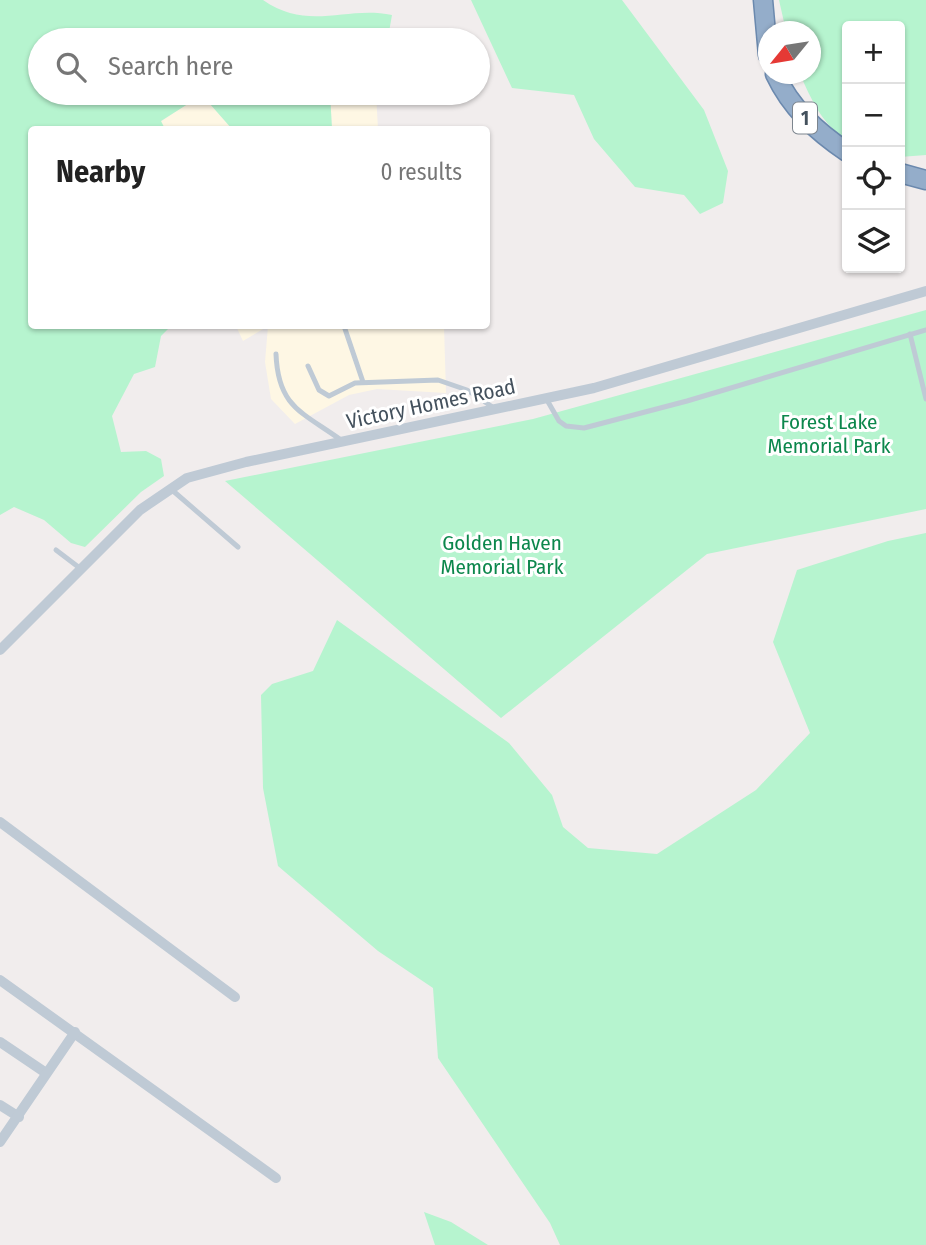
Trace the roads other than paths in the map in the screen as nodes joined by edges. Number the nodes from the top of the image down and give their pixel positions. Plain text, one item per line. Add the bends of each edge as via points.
1 (763, 0) edge
2 (765, 21) edge
3 (780, 84) edge
4 (842, 148) edge
5 (905, 174) edge
6 (926, 180) edge
7 (926, 291) edge
8 (345, 329) edge
9 (926, 330) edge
10 (910, 334) junction
11 (276, 354) dead end
12 (308, 366) dead end
13 (363, 382) junction
14 (926, 399) edge
15 (547, 400) junction
16 (497, 410) junction
17 (344, 442) junction
18 (169, 488) junction
19 (239, 547) dead end
20 (56, 550) dead end
21 (81, 569) junction
22 (0, 650) edge
23 (0, 822) edge
24 (0, 980) edge
25 (235, 996) dead end
26 (75, 1032) junction
27 (0, 1042) edge
28 (46, 1073) junction
29 (0, 1105) edge
30 (19, 1118) junction
31 (0, 1142) edge
32 (276, 1178) dead end

1 - 2 highway
3 - 4 highway, 1 via 810,124
5 - 6 highway
7 - 15 street, Victory Homes Road
8 - 13 lane
9 - 10 lane
10 - 14 lane
10 - 15 lane via 584,428 559,421
11 - 17 lane via 282,393
12 - 13 lane via 319,390 329,396
13 - 16 lane via 438,380 467,390
15 - 16 street, Victory Homes Road
16 - 17 street, Victory Homes Road
17 - 18 street, Victory Homes Road via 217,468
18 - 19 lane
18 - 21 street, Victory Homes Road
20 - 21 lane
21 - 22 street, Victory Homes Road
23 - 25 street
24 - 26 street
26 - 28 street
26 - 32 street
27 - 28 street
28 - 30 street
29 - 30 street
30 - 31 street

